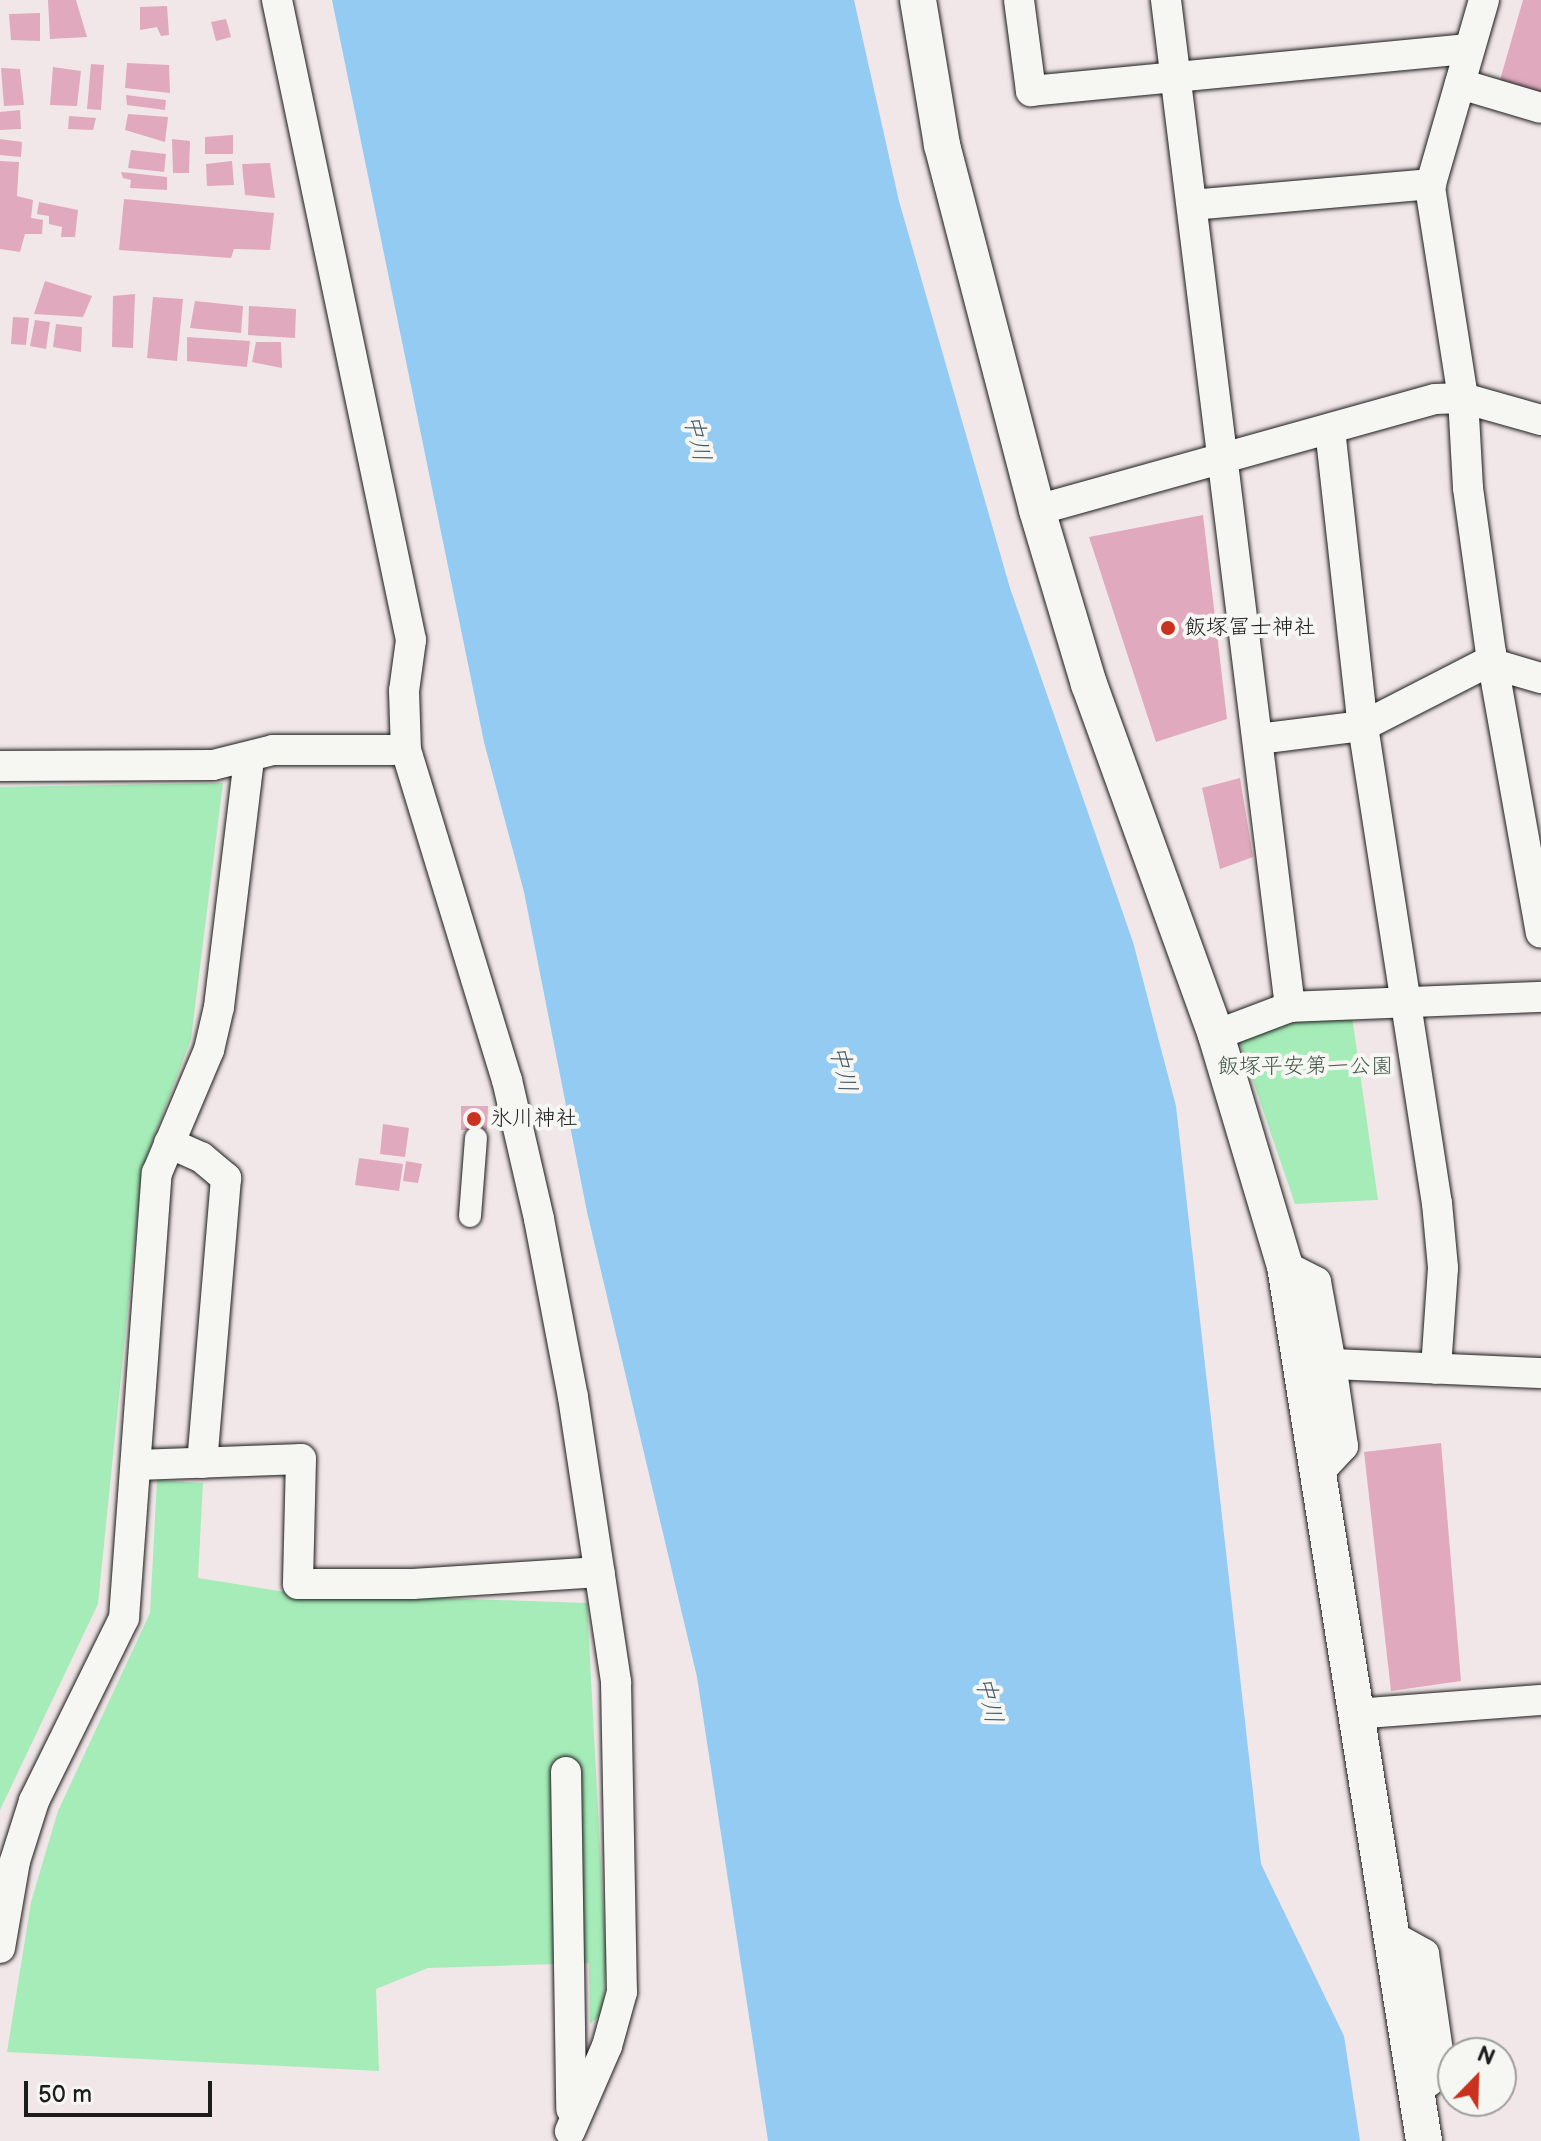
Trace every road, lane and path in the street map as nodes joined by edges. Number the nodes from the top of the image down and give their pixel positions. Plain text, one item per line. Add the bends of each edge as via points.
1 (277, 0) edge
2 (918, 0) edge
3 (1019, 0) edge
4 (1166, 0) edge
5 (1484, 0) edge
6 (1469, 49) junction
7 (1178, 77) junction
8 (1460, 84) junction
9 (1541, 108) edge
10 (1431, 184) junction
11 (1192, 205) junction
12 (1463, 398) junction
13 (1541, 420) edge
14 (1330, 429) junction
15 (1223, 460) junction
16 (1037, 510) junction
17 (1493, 662) junction
18 (1541, 678) edge
19 (1363, 726) junction
20 (1258, 739) junction
21 (406, 750) junction
22 (249, 759) junction
23 (0, 766) edge
24 (1541, 933) edge
25 (1541, 997) edge
26 (1404, 1002) junction
27 (1290, 1007) junction
28 (1216, 1035) junction
29 (476, 1138) dead end
30 (169, 1143) junction
31 (470, 1216) dead end
32 (1285, 1266) junction
33 (1331, 1364) junction
34 (1436, 1369) junction
35 (1541, 1373) edge
36 (202, 1463) junction
37 (138, 1465) junction
38 (1316, 1475) junction
39 (600, 1572) junction
40 (1541, 1700) edge
41 (1354, 1714) junction
42 (566, 1772) dead end
43 (0, 1948) edge
44 (1424, 2141) edge

1 - 21 street via 411,640 404,691
2 - 16 street via 942,145
3 - 7 street via 1031,91
4 - 7 street
5 - 6 street
6 - 7 street
6 - 8 street
7 - 11 street
8 - 9 street
8 - 10 street
10 - 11 street via 1408,182
10 - 12 street
11 - 15 street
12 - 13 street
12 - 14 street via 1435,399
12 - 17 street via 1468,488
14 - 15 street
14 - 19 street
15 - 16 street
15 - 20 street
16 - 28 street via 1089,684
17 - 18 street
17 - 19 street
17 - 24 street via 1519,833
19 - 20 street
19 - 26 street
20 - 27 street
21 - 22 street via 273,750
21 - 39 street via 507,1080 553,1291
22 - 23 street via 213,765
22 - 30 street via 219,1007 209,1050
25 - 26 street
26 - 27 street
26 - 34 street via 1443,1268
27 - 28 street
28 - 32 street
29 - 31 street
30 - 36 street via 201,1157 226,1178
30 - 37 street via 157,1173
32 - 33 street via 1316,1282
32 - 38 street
33 - 34 street
33 - 38 street via 1343,1446
34 - 35 street
36 - 37 street
36 - 39 street via 301,1459 298,1584 444,1583
37 - 43 street via 124,1618 34,1801 15,1861
38 - 41 street
39 - 42 street via 616,1682 624,1965 607,2046 570,2131 573,1954
40 - 41 street
41 - 44 street

